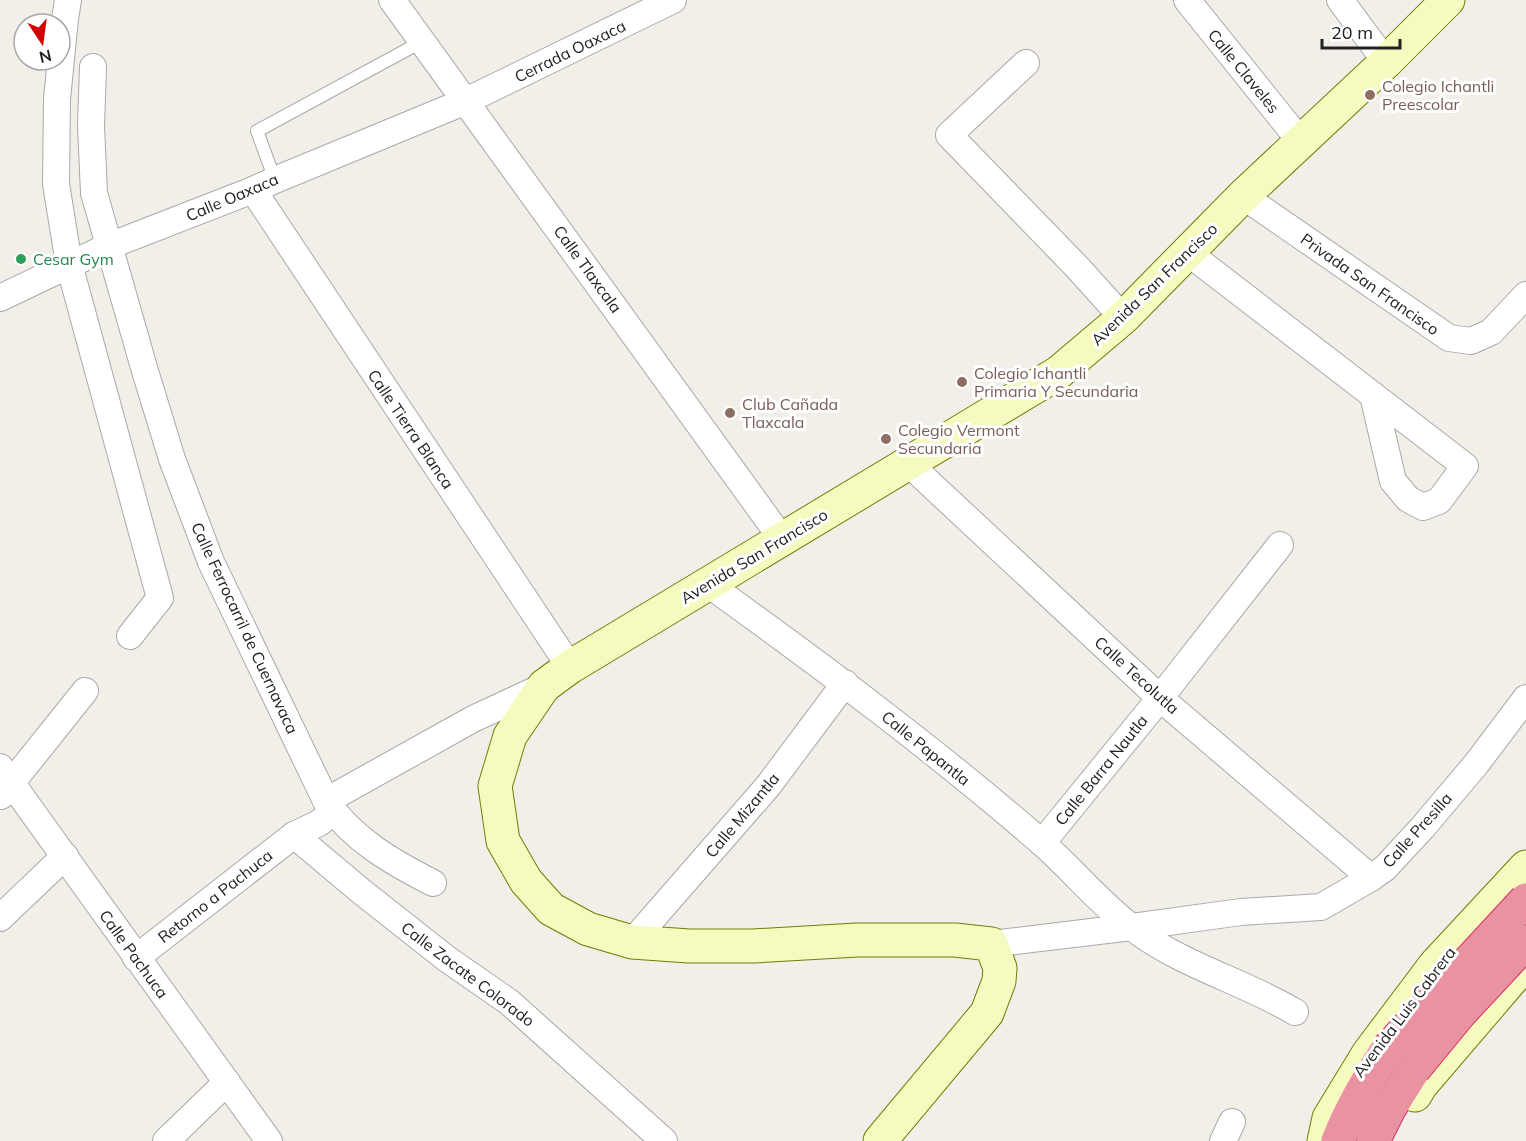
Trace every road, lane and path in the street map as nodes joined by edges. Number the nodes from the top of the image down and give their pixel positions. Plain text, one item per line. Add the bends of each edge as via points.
1 (68, 0) edge
2 (392, 0) edge
3 (673, 0) edge
4 (1187, 0) edge
5 (1340, 0) edge
6 (1448, 0) edge
7 (423, 41) junction
8 (1386, 62) junction
9 (1026, 63) dead end
10 (93, 68) dead end
11 (466, 101) junction
12 (1301, 142) junction
13 (264, 185) junction
14 (1243, 196) junction
15 (109, 246) junction
16 (1186, 252) junction
17 (69, 264) junction
18 (1526, 295) edge
19 (0, 298) edge
20 (1123, 318) junction
21 (1373, 395) dead end
22 (909, 464) junction
23 (782, 539) junction
24 (1280, 545) dead end
25 (708, 584) junction
26 (130, 636) dead end
27 (570, 667) junction
28 (845, 683) junction
29 (544, 686) junction
30 (85, 691) dead end
31 (1160, 698) junction
32 (1526, 698) edge
33 (4, 783) edge
34 (330, 807) junction
35 (294, 835) junction
36 (1042, 843) junction
37 (65, 856) junction
38 (1526, 867) edge
39 (1371, 878) junction
40 (433, 883) dead end
41 (1526, 900) edge
42 (0, 918) edge
43 (1132, 927) junction
44 (632, 942) junction
45 (1526, 942) edge
46 (991, 944) junction
47 (136, 958) junction
48 (1526, 963) edge
49 (1436, 966) junction
50 (1492, 1003) junction
51 (1295, 1012) dead end
52 (227, 1082) junction
53 (166, 1141) edge
54 (269, 1141) edge
55 (664, 1141) edge
56 (880, 1141) edge
57 (1324, 1141) edge
58 (1338, 1141) edge
59 (1372, 1141) edge
60 (1391, 1141) edge

1 - 17 street via 57,99 56,184
2 - 7 street, Calle Tlaxcala
3 - 11 street, Cerrada Oaxaca
4 - 12 street, Calle Claveles
5 - 8 street
6 - 8 street, Avenida San Francisco
7 - 11 street, Calle Tlaxcala
7 - 13 lane via 256,131
8 - 12 street, Avenida San Francisco
9 - 20 street via 949,135
10 - 15 street, Calle Ferrocarril de Cuernavaca via 94,193
11 - 13 street, Calle Oaxaca
11 - 23 street, Calle Tlaxcala
12 - 14 street, Avenida San Francisco
13 - 15 street, Calle Oaxaca
13 - 27 street, Calle Tierra Blanca
14 - 16 street, Avenida San Francisco
14 - 18 street, Privada San Francisco via 1449,338 1471,341 1491,332
15 - 17 street, Calle Oaxaca
15 - 34 street, Calle Ferrocarril de Cuernavaca via 172,459 211,562
16 - 20 street, Avenida San Francisco
16 - 21 street
17 - 19 street, Calle Oaxaca
17 - 26 street via 160,598
20 - 22 street, Avenida San Francisco via 1058,373
22 - 23 street, Avenida San Francisco
22 - 31 street, Calle Tecolutla
23 - 25 street, Avenida San Francisco
24 - 31 street, Calle Barra Nautla
25 - 27 street, Avenida San Francisco
25 - 28 street, Calle Papantla
27 - 29 street, Avenida San Francisco
28 - 36 street, Calle Papantla
28 - 44 street, Calle Mizantla via 768,786
29 - 34 street, Avenida San Francisco via 473,719
29 - 44 street, Avenida San Francisco via 510,736 495,786 503,841 526,881 551,909 588,929
30 - 33 street
31 - 36 street, Calle Barra Nautla
31 - 39 street, Calle Tecolutla
32 - 39 street, Calle Presilla via 1423,827
33 - 37 street, Calle Pachuca
34 - 35 street, Retorno a Pachuca via 319,823
34 - 40 street, Calle Ferrocarril de Cuernavaca via 351,832 389,861
35 - 47 street, Retorno a Pachuca
35 - 55 street, Calle Zacate Colorado via 447,959 509,1002
36 - 43 street, Calle Papantla
37 - 42 street
37 - 47 street, Calle Pachuca
38 - 49 street, Avenida Luis Cabrera
39 - 43 street, Calle Presilla via 1321,907 1241,912
41 - 58 highway, bridge via 1388,1049 1361,1090
43 - 46 street
43 - 51 street via 1166,951
44 - 46 street, Avenida San Francisco via 753,946 955,939
45 - 59 highway, bridge via 1414,1069
46 - 56 street via 1000,968 987,1013
47 - 52 street, Calle Pachuca
48 - 50 street
49 - 50 street via 1467,978
49 - 57 street, Avenida Luis Cabrera via 1368,1054 1329,1118
50 - 60 street via 1421,1085
52 - 53 street
52 - 54 street, Calle Pachuca

